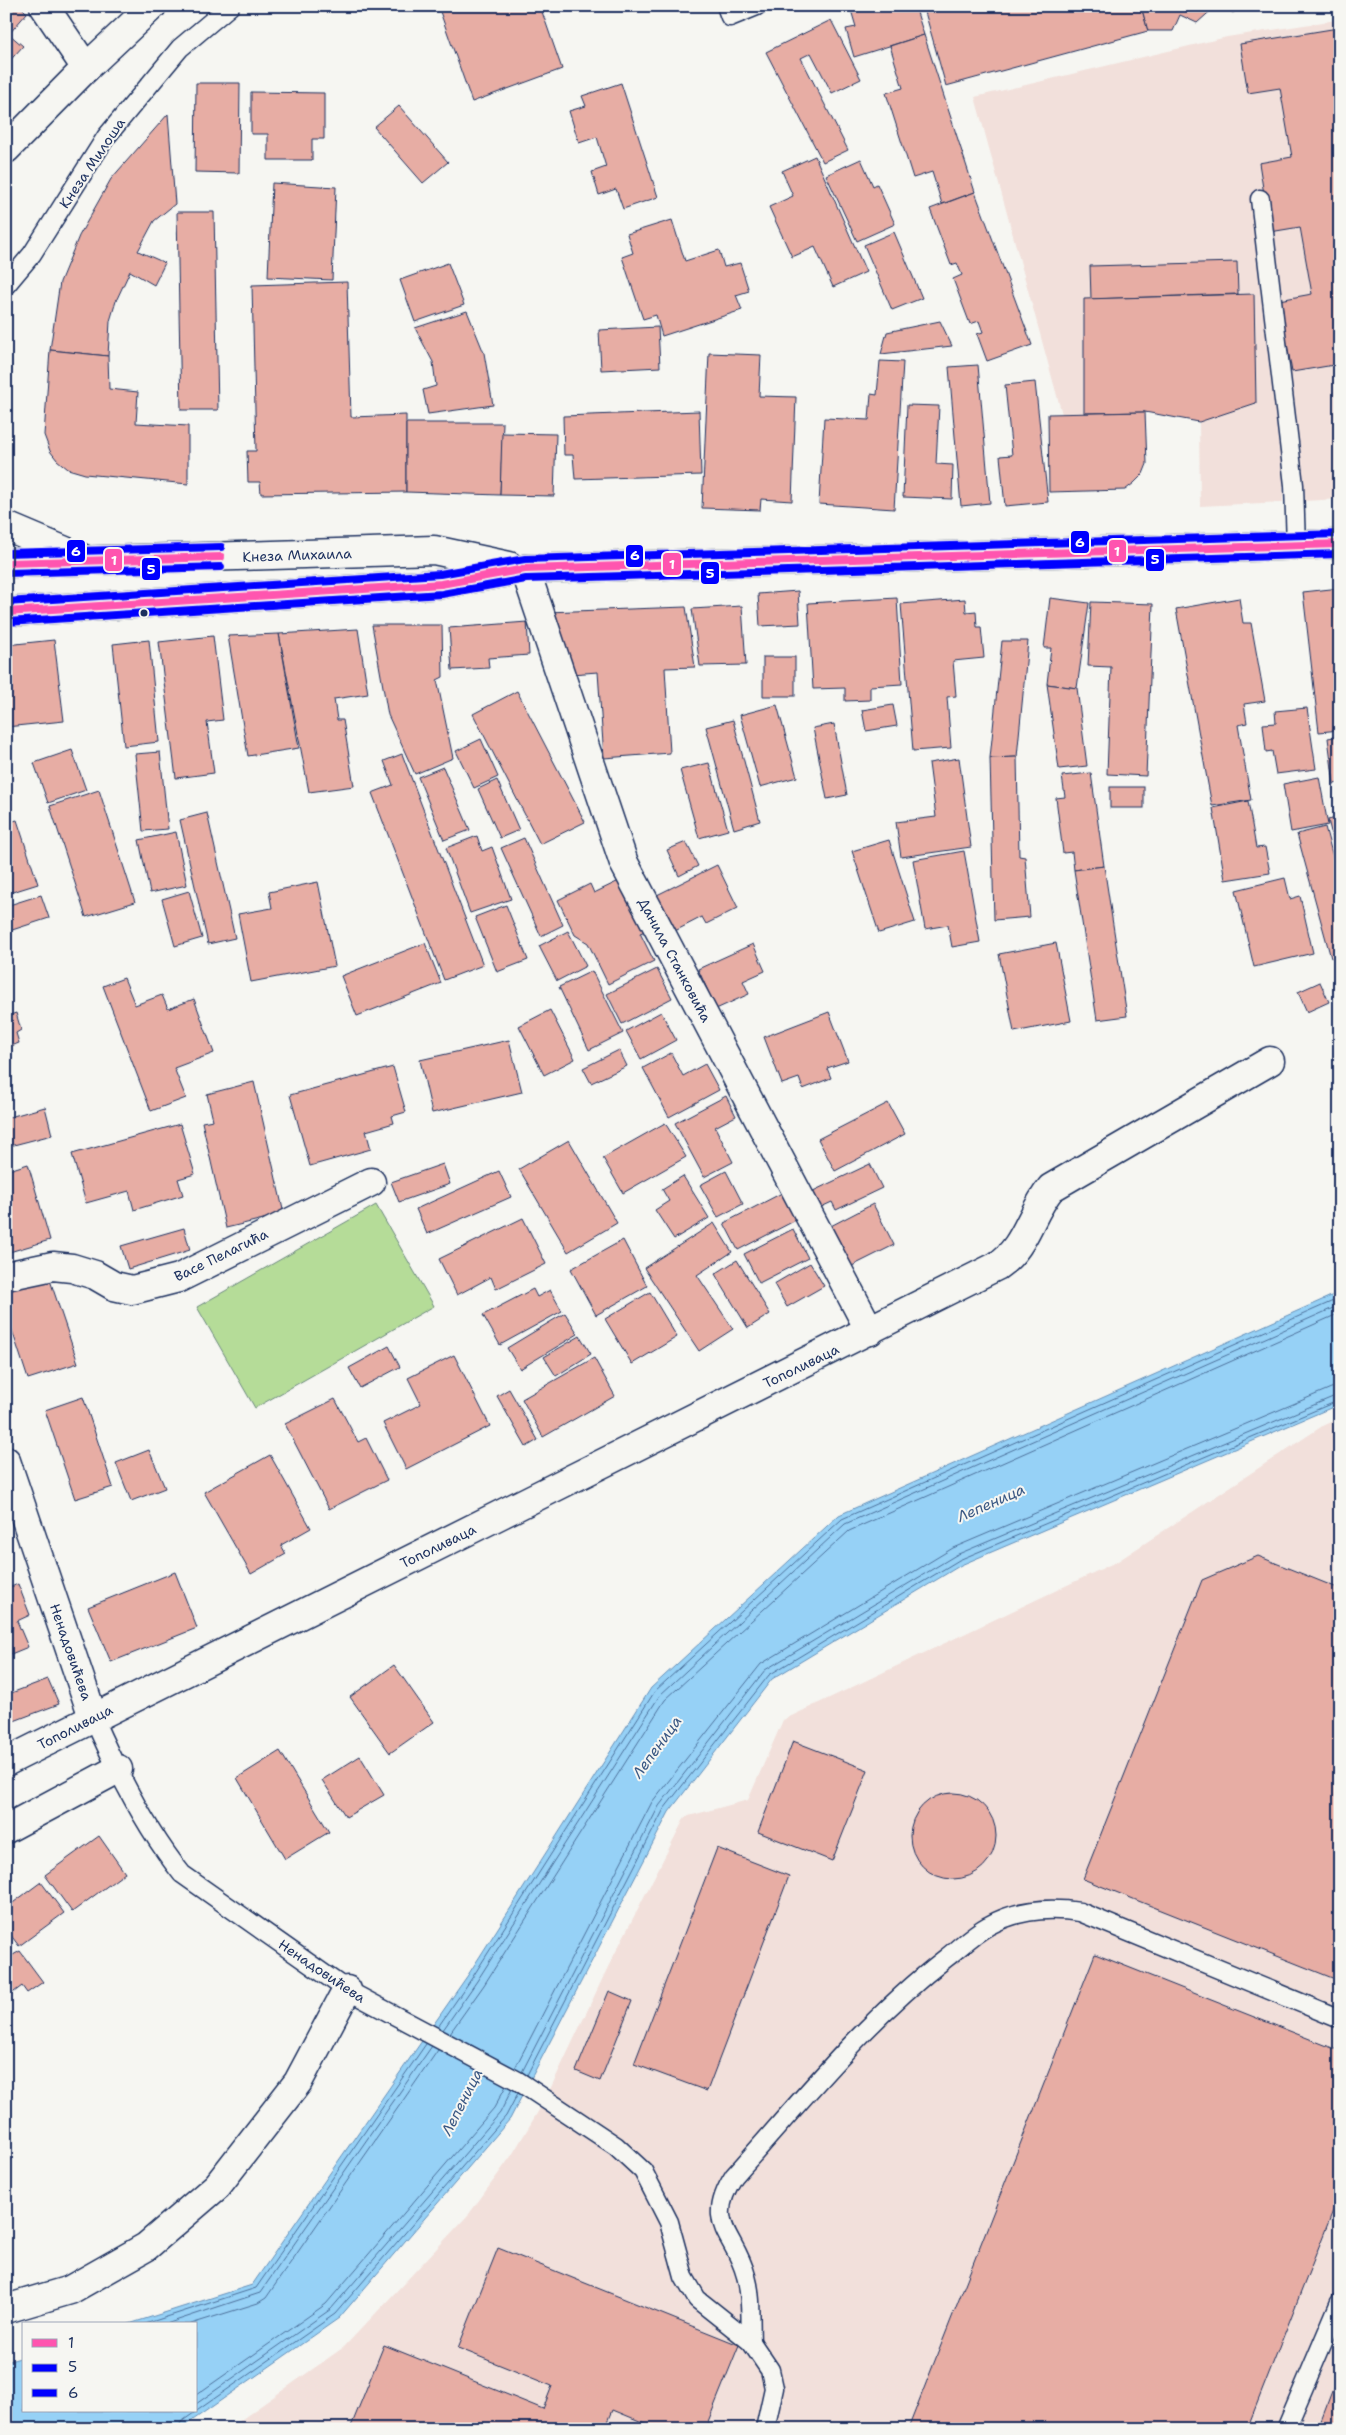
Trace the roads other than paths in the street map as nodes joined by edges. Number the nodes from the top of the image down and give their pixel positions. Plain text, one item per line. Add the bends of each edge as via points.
1 (44, 6) edge
2 (152, 6) edge
3 (230, 6) edge
4 (726, 6) edge
5 (757, 6) edge
6 (86, 68) junction
7 (6, 149) edge
8 (1260, 199) dead end
9 (6, 285) edge
10 (6, 526) edge
11 (1340, 544) edge
12 (1296, 546) junction
13 (84, 559) junction
14 (6, 563) edge
15 (525, 569) junction
16 (6, 612) edge
17 (1270, 1061) dead end
18 (371, 1182) dead end
19 (6, 1276) edge
20 (870, 1331) junction
21 (6, 1461) edge
22 (93, 1718) junction
23 (6, 1762) edge
24 (118, 1769) junction
25 (6, 1829) edge
26 (356, 1994) junction
27 (1340, 2019) edge
28 (1340, 2302) edge
29 (6, 2309) edge
30 (751, 2342) junction
31 (765, 2429) edge
32 (1286, 2429) edge

1 - 6 street
2 - 6 street
3 - 9 lane, Кнеза Милоша via 180,48 106,137 32,254
4 - 5 lane via 730,16
6 - 7 street
8 - 12 lane via 1294,486
10 - 13 street
11 - 12 street, Кнеза Михаила
12 - 15 street, Кнеза Михаила
13 - 14 street, Кнеза Михаила
13 - 15 street, Кнеза Михаила via 434,550
15 - 16 street, Кнеза Михаила via 441,584
15 - 20 street, Данила Станковића via 624,863
17 - 20 street, Тополиваца via 1051,1188 1010,1258
18 - 19 street, Васе Пелагића via 178,1278 132,1290 72,1268 53,1266
20 - 22 street, Тополиваца
21 - 22 street, Ненадовићева
22 - 23 street, Тополиваца
22 - 24 lane, Ненадовићева
24 - 25 street
24 - 26 lane, Ненадовићева via 162,1849 182,1874
26 - 29 street via 298,2082 217,2186 146,2247 70,2290
26 - 30 lane, Ненадовићева via 518,2081 616,2146 643,2171 669,2222 684,2277 698,2299
27 - 30 lane via 1080,1912 1059,1909 1033,1911 1009,1916 987,1926 907,1990 839,2058 724,2191 720,2210 724,2232 740,2256 747,2278
28 - 32 lane
30 - 31 lane, Ненадовићева via 770,2370 774,2388

